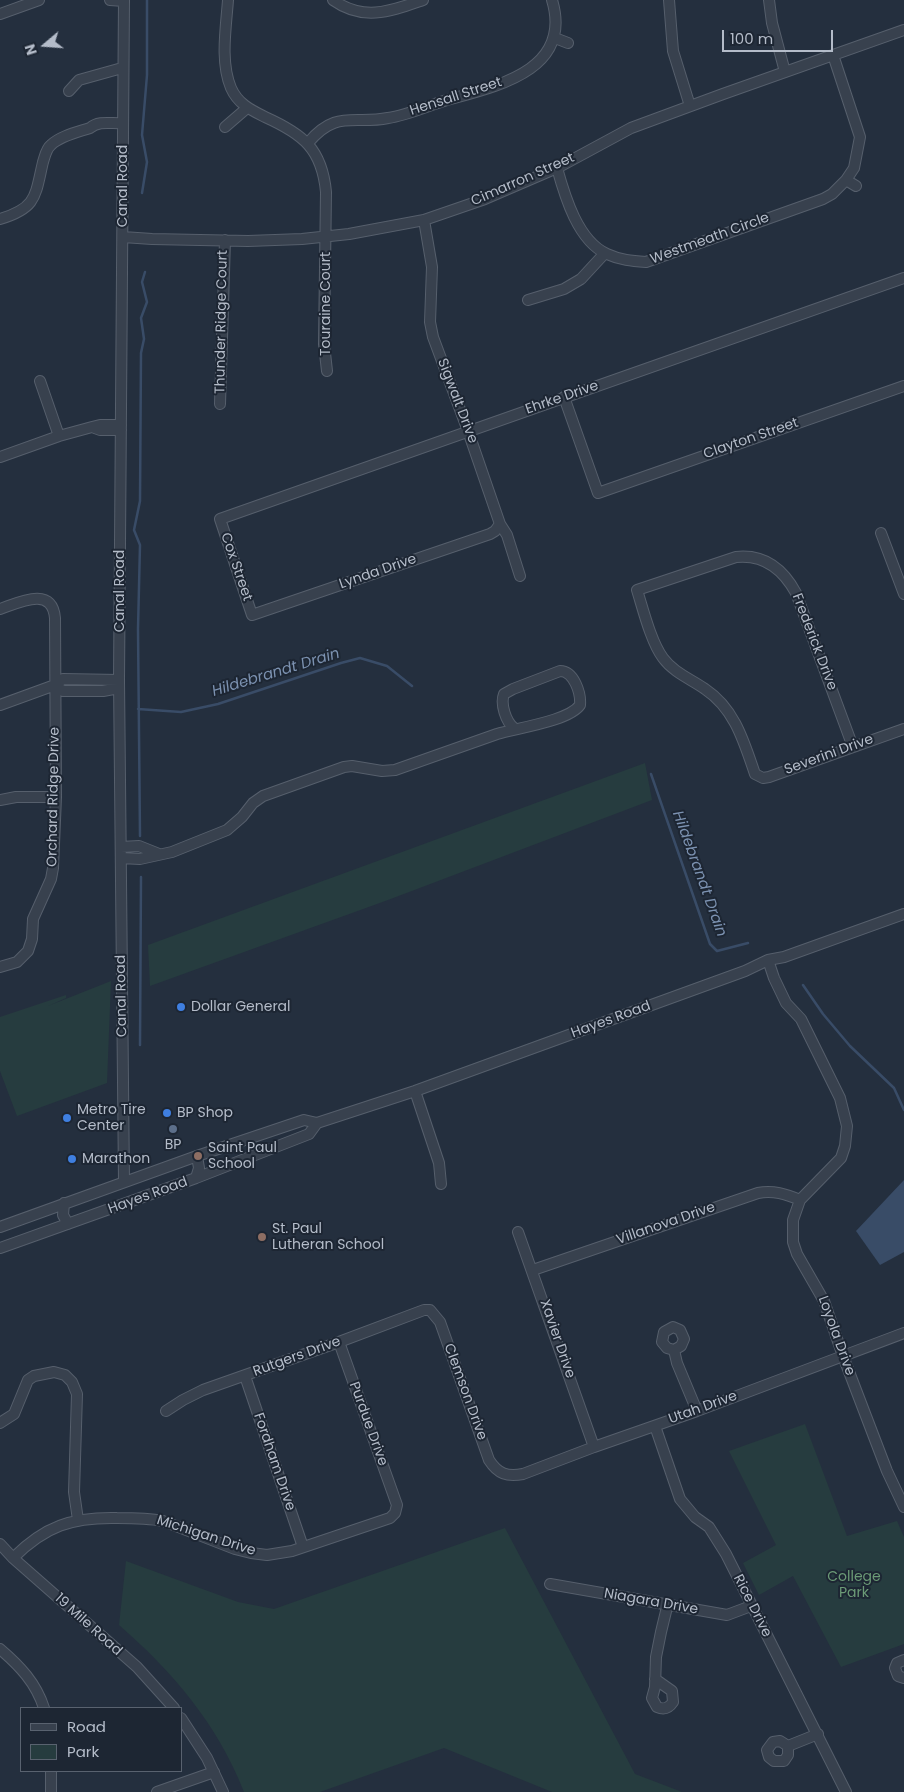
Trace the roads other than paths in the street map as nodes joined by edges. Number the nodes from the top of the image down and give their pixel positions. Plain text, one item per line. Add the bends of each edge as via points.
1 (39, 0) edge
2 (110, 0) edge
3 (124, 0) edge
4 (228, 0) edge
5 (333, 0) edge
6 (423, 0) edge
7 (552, 0) edge
8 (669, 0) edge
9 (769, 0) edge
10 (0, 14) edge
11 (904, 30) edge
12 (555, 38) junction
13 (568, 43) dead end
14 (833, 55) junction
15 (122, 68) junction
16 (785, 72) junction
17 (68, 90) dead end
18 (690, 106) junction
19 (247, 108) junction
20 (123, 123) junction
21 (225, 127) dead end
22 (308, 142) junction
23 (557, 168) junction
24 (846, 180) junction
25 (856, 186) dead end
26 (0, 219) edge
27 (424, 220) junction
28 (122, 237) junction
29 (325, 237) junction
30 (224, 240) junction
31 (605, 253) junction
32 (904, 278) edge
33 (528, 300) dead end
34 (327, 371) dead end
35 (40, 381) dead end
36 (904, 386) edge
37 (564, 397) junction
38 (220, 404) dead end
39 (121, 427) junction
40 (468, 431) junction
41 (59, 436) junction
42 (0, 457) edge
43 (220, 519) joint
44 (500, 524) junction
45 (881, 532) dead end
46 (520, 576) dead end
47 (904, 594) edge
48 (0, 609) edge
49 (252, 615) joint
50 (119, 684) junction
51 (55, 685) junction
52 (0, 705) edge
53 (514, 728) junction
54 (904, 728) edge
55 (853, 747) junction
56 (755, 774) joint
57 (56, 797) junction
58 (0, 800) edge
59 (121, 847) junction
60 (159, 854) junction
61 (121, 858) junction
62 (904, 914) edge
63 (768, 960) junction
64 (0, 967) edge
65 (414, 1091) junction
66 (317, 1123) junction
67 (197, 1156) junction
68 (196, 1178) junction
69 (124, 1182) junction
70 (441, 1184) dead end
71 (800, 1200) junction
72 (64, 1203) junction
73 (68, 1224) junction
74 (0, 1227) edge
75 (518, 1232) dead end
76 (0, 1248) edge
77 (533, 1270) junction
78 (430, 1310) joint
79 (904, 1332) edge
80 (339, 1342) junction
81 (674, 1350) dead end
82 (843, 1356) junction
83 (244, 1376) junction
84 (166, 1411) dead end
85 (697, 1411) junction
86 (0, 1423) edge
87 (655, 1426) junction
88 (594, 1447) junction
89 (500, 1473) joint
90 (397, 1505) joint
91 (904, 1507) edge
92 (78, 1520) junction
93 (0, 1544) edge
94 (303, 1547) junction
95 (13, 1558) junction
96 (550, 1584) dead end
97 (668, 1603) junction
98 (751, 1606) junction
99 (0, 1649) edge
100 (904, 1660) edge
101 (904, 1678) edge
102 (655, 1680) dead end
103 (44, 1707) edge
104 (173, 1707) edge
105 (182, 1719) edge
106 (818, 1734) junction
107 (788, 1746) dead end
108 (51, 1772) edge
109 (214, 1772) junction
110 (51, 1792) edge
111 (157, 1792) edge
112 (223, 1792) edge
113 (846, 1792) edge

1 - 10 street
2 - 3 street
3 - 15 street, Canal Road
4 - 19 street via 225,42 228,78 238,99
5 - 6 street via 352,10 371,13
7 - 12 street via 556,17
8 - 18 street via 673,51
9 - 16 street
11 - 14 street, Cimarron Street
12 - 13 street
12 - 22 street, Hensall Street via 544,58 536,65 493,87 397,116 376,120 351,119 332,124
14 - 16 street, Cimarron Street
14 - 24 street, Westmeath Circle via 860,137 854,168
15 - 17 street via 79,80
15 - 20 street, Canal Road
16 - 18 street, Cimarron Street
18 - 23 street, Cimarron Street via 624,131
19 - 21 street
19 - 22 street
20 - 26 street via 94,124 49,146 31,202 19,212
20 - 28 street, Canal Road
22 - 29 street, Touraine Court via 319,161 325,183
23 - 27 street, Cimarron Street
23 - 31 street, Westmeath Circle via 574,218 587,237
24 - 25 street
24 - 31 street, Westmeath Circle via 823,199 657,259 633,261
27 - 29 street, Cimarron Street
27 - 40 street, Sigwalt Drive via 432,267 430,322
28 - 30 street, Cimarron Street
28 - 39 street, Canal Road
29 - 30 street, Cimarron Street
29 - 34 street, Touraine Court via 324,344
30 - 38 street, Thunder Ridge Court
31 - 33 street via 581,279 564,289
32 - 37 street, Ehrke Drive
35 - 41 street
36 - 37 street, Clayton Street via 598,493
37 - 40 street, Ehrke Drive
39 - 41 street via 100,425
39 - 50 street, Canal Road
40 - 43 street, Ehrke Drive
40 - 44 street, Sigwalt Drive
41 - 42 street
43 - 49 street, Cox Street
44 - 46 street, Sigwalt Drive via 507,535
44 - 49 street, Lynda Drive via 490,534
45 - 47 street
48 - 51 street, Orchard Ridge Drive via 34,598 51,605 55,618
50 - 51 street via 63,679
50 - 59 street, Canal Road
51 - 52 street
51 - 57 street, Orchard Ridge Drive
53 - 53 street via 541,723 577,710 581,699 570,674 560,671 507,691 502,703
53 - 60 street via 395,770 352,766 338,769 263,796 228,830 179,850
54 - 55 street, Severini Drive
55 - 56 street, Severini Drive via 769,777
55 - 56 street, Frederick Drive via 796,593 775,566 752,557 736,557 637,590 662,657 726,708
57 - 58 street
57 - 64 street, Orchard Ridge Drive via 52,875 33,919 31,945 17,962
59 - 60 street via 139,846
59 - 61 street, Canal Road
60 - 61 street via 140,859
61 - 69 street, Canal Road
62 - 63 street, Hayes Road via 784,958
63 - 65 street, Hayes Road
63 - 71 street, Loyola Drive via 786,1003 801,1019 840,1098 847,1126 841,1158
65 - 66 street, Hayes Road
65 - 70 street via 439,1163
66 - 67 street, Hayes Road via 304,1120
66 - 68 street, Hayes Road via 308,1134
67 - 68 street via 199,1168
67 - 69 street, Hayes Road
68 - 73 street, Hayes Road
69 - 72 street, Hayes Road
71 - 77 street, Villanova Drive via 771,1191 758,1193
71 - 82 street, Loyola Drive via 794,1220 793,1242 824,1301
72 - 73 street via 63,1215
72 - 74 street, Hayes Road
73 - 76 street, Hayes Road
75 - 77 street, Xavier Drive
77 - 88 street, Xavier Drive
78 - 80 street, Rutgers Drive
78 - 89 street, Clemson Drive via 440,1322 489,1460
79 - 82 street, Utah Drive
80 - 83 street, Rutgers Drive
80 - 90 street, Purdue Drive
81 - 85 street
82 - 85 street, Utah Drive
82 - 91 street, Loyola Drive
83 - 84 street, Rutgers Drive via 202,1390
83 - 94 street, Fordham Drive
85 - 87 street, Utah Drive
86 - 92 street via 14,1414 28,1380 34,1376 54,1372 65,1374 72,1382 77,1394 74,1492
87 - 88 street, Utah Drive
87 - 98 street, Rice Drive via 680,1499 695,1517 709,1527
88 - 89 street, Utah Drive via 523,1474
90 - 94 street, Michigan Drive via 395,1513 384,1521
92 - 94 street, Michigan Drive via 152,1518 251,1553 279,1554
92 - 95 street, Michigan Drive via 45,1532
93 - 95 street, 19 Mile Road
95 - 104 street, 19 Mile Road via 137,1667
96 - 97 street, Niagara Drive
97 - 98 street, Niagara Drive via 727,1614
97 - 102 street via 656,1657
98 - 106 street, Rice Drive
99 - 103 street via 33,1683
100 - 101 street via 895,1668 898,1676
105 - 109 street
106 - 107 street
106 - 113 street, Rice Drive
108 - 110 street
109 - 111 street
109 - 112 street

